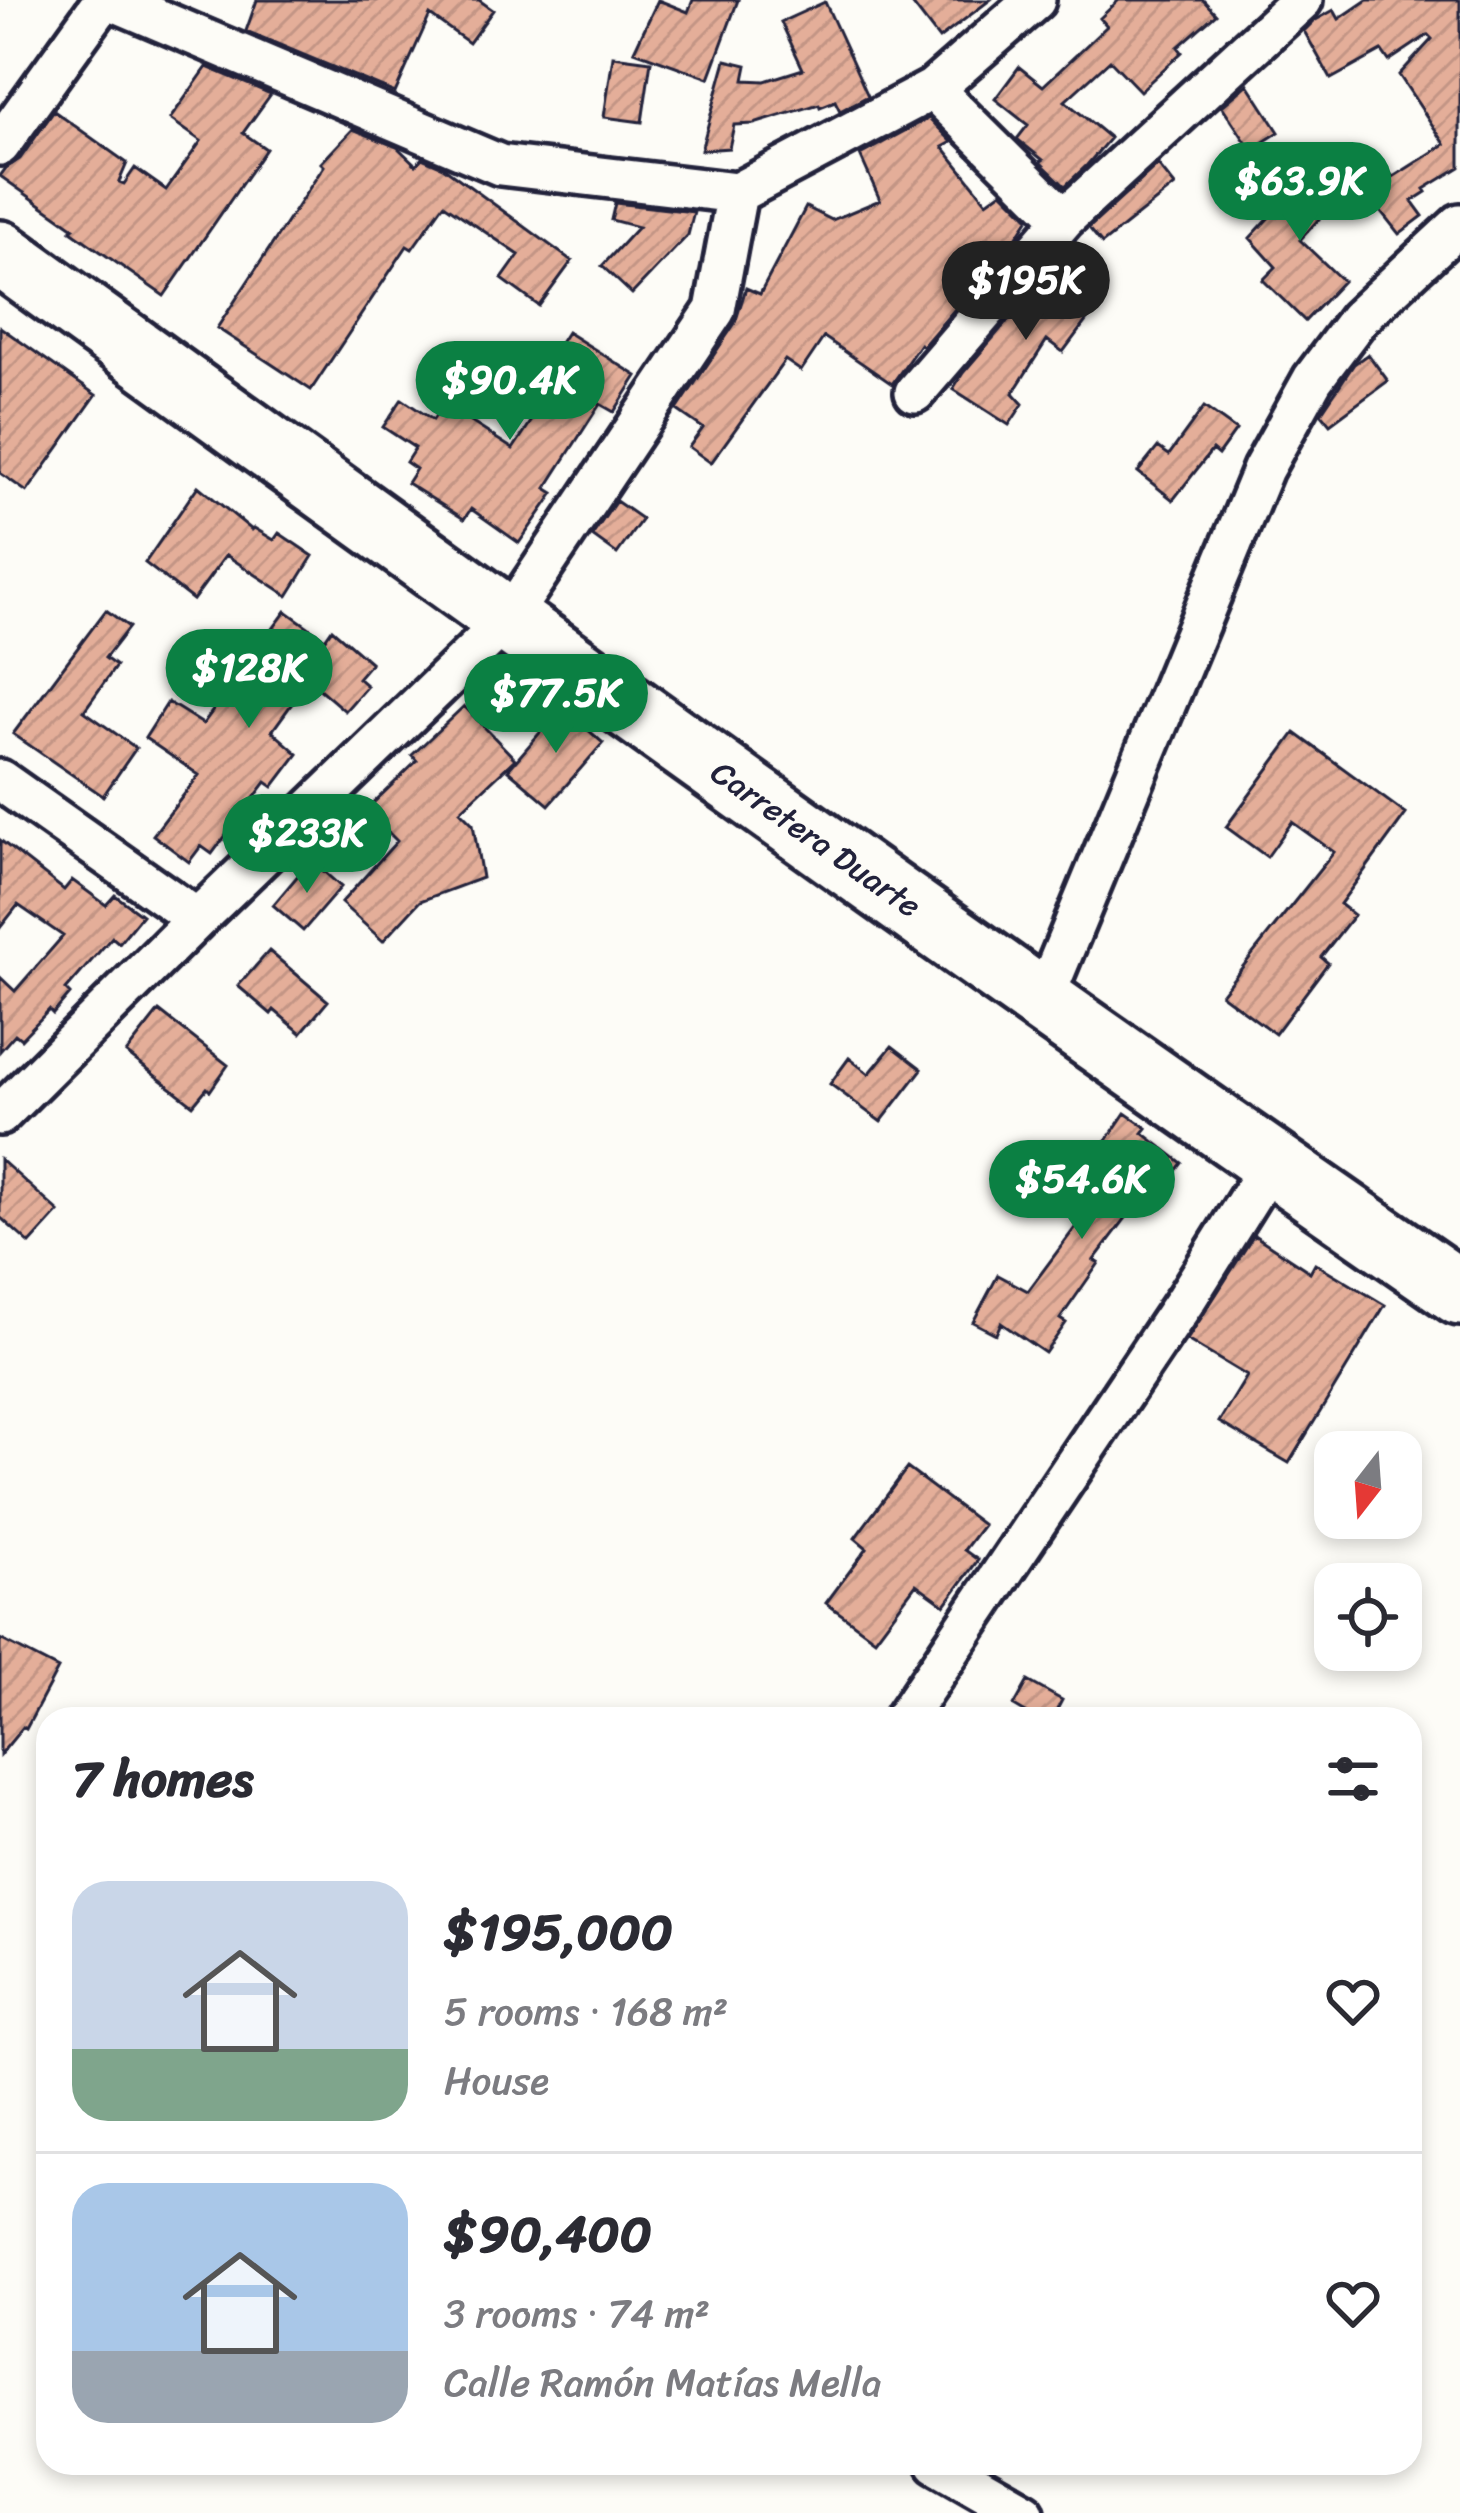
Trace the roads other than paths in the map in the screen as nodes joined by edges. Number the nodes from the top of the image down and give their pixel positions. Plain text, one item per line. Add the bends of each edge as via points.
1 (108, 0) edge
2 (1035, 0) edge
3 (1302, 0) edge
4 (933, 89) junction
5 (0, 146) edge
6 (737, 193) junction
7 (1064, 219) junction
8 (1460, 224) edge
9 (0, 253) edge
10 (915, 392) dead end
11 (508, 620) junction
12 (0, 780) edge
13 (197, 919) junction
14 (1043, 1000) junction
15 (0, 1115) edge
16 (1271, 1162) junction
17 (1460, 1293) edge
18 (912, 1707) edge
19 (959, 2475) edge
20 (1024, 2513) edge

1 - 5 street
1 - 6 street via 500,165
2 - 4 street
3 - 7 street
4 - 6 street
4 - 7 street
6 - 11 street via 715,310
7 - 10 street
8 - 14 street via 1358,319 1263,469
9 - 11 main road, Carretera Duarte
11 - 13 street
11 - 14 main road, Carretera Duarte
12 - 13 street
13 - 15 street
14 - 16 main road, Carretera Duarte
16 - 17 main road, Carretera Duarte
16 - 18 street
19 - 20 street

